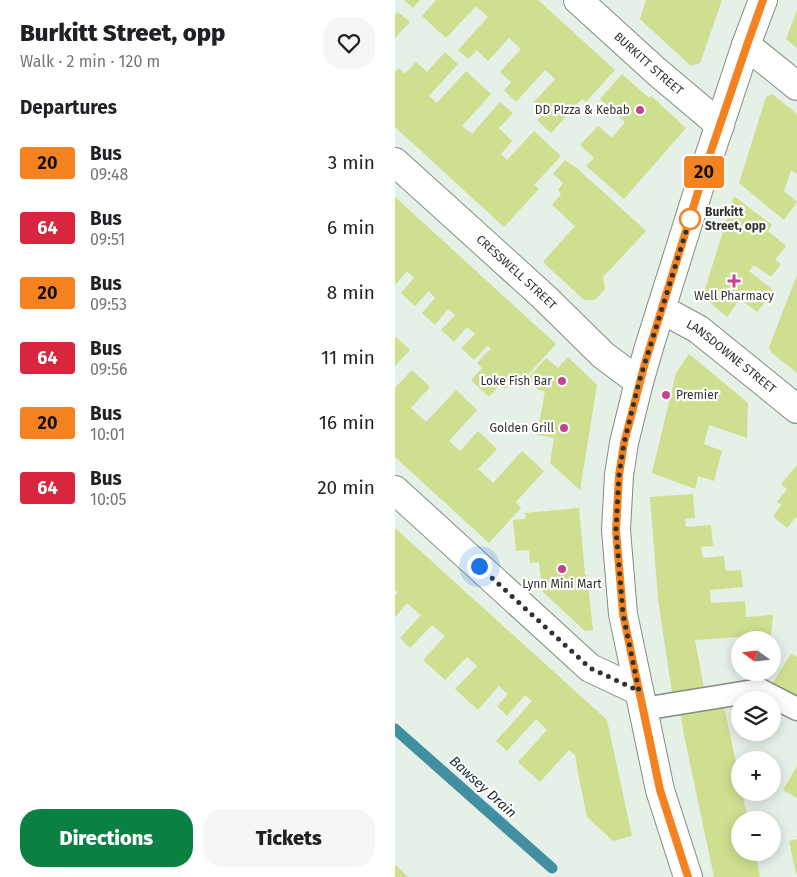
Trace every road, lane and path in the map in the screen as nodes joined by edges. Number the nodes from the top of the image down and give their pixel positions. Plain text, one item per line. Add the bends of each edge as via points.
1 (579, 0) edge
2 (763, 0) edge
3 (747, 45) junction
4 (797, 86) edge
5 (720, 125) junction
6 (395, 162) edge
7 (661, 310) junction
8 (639, 382) junction
9 (797, 409) edge
10 (395, 490) edge
11 (641, 700) junction
12 (797, 709) edge
13 (660, 790) junction
14 (669, 877) edge
15 (688, 877) edge

1 - 5 street, BURKITT STREET
2 - 3 street
3 - 4 street
3 - 5 street
5 - 7 street
6 - 8 street, CRESSWELL STREET via 603,354
7 - 8 street
7 - 9 street, LANSDOWNE STREET via 698,329
8 - 11 street via 619,475 616,530 623,614
10 - 11 street via 590,668
11 - 12 lane via 760,690
11 - 13 street
13 - 14 street
13 - 15 street

